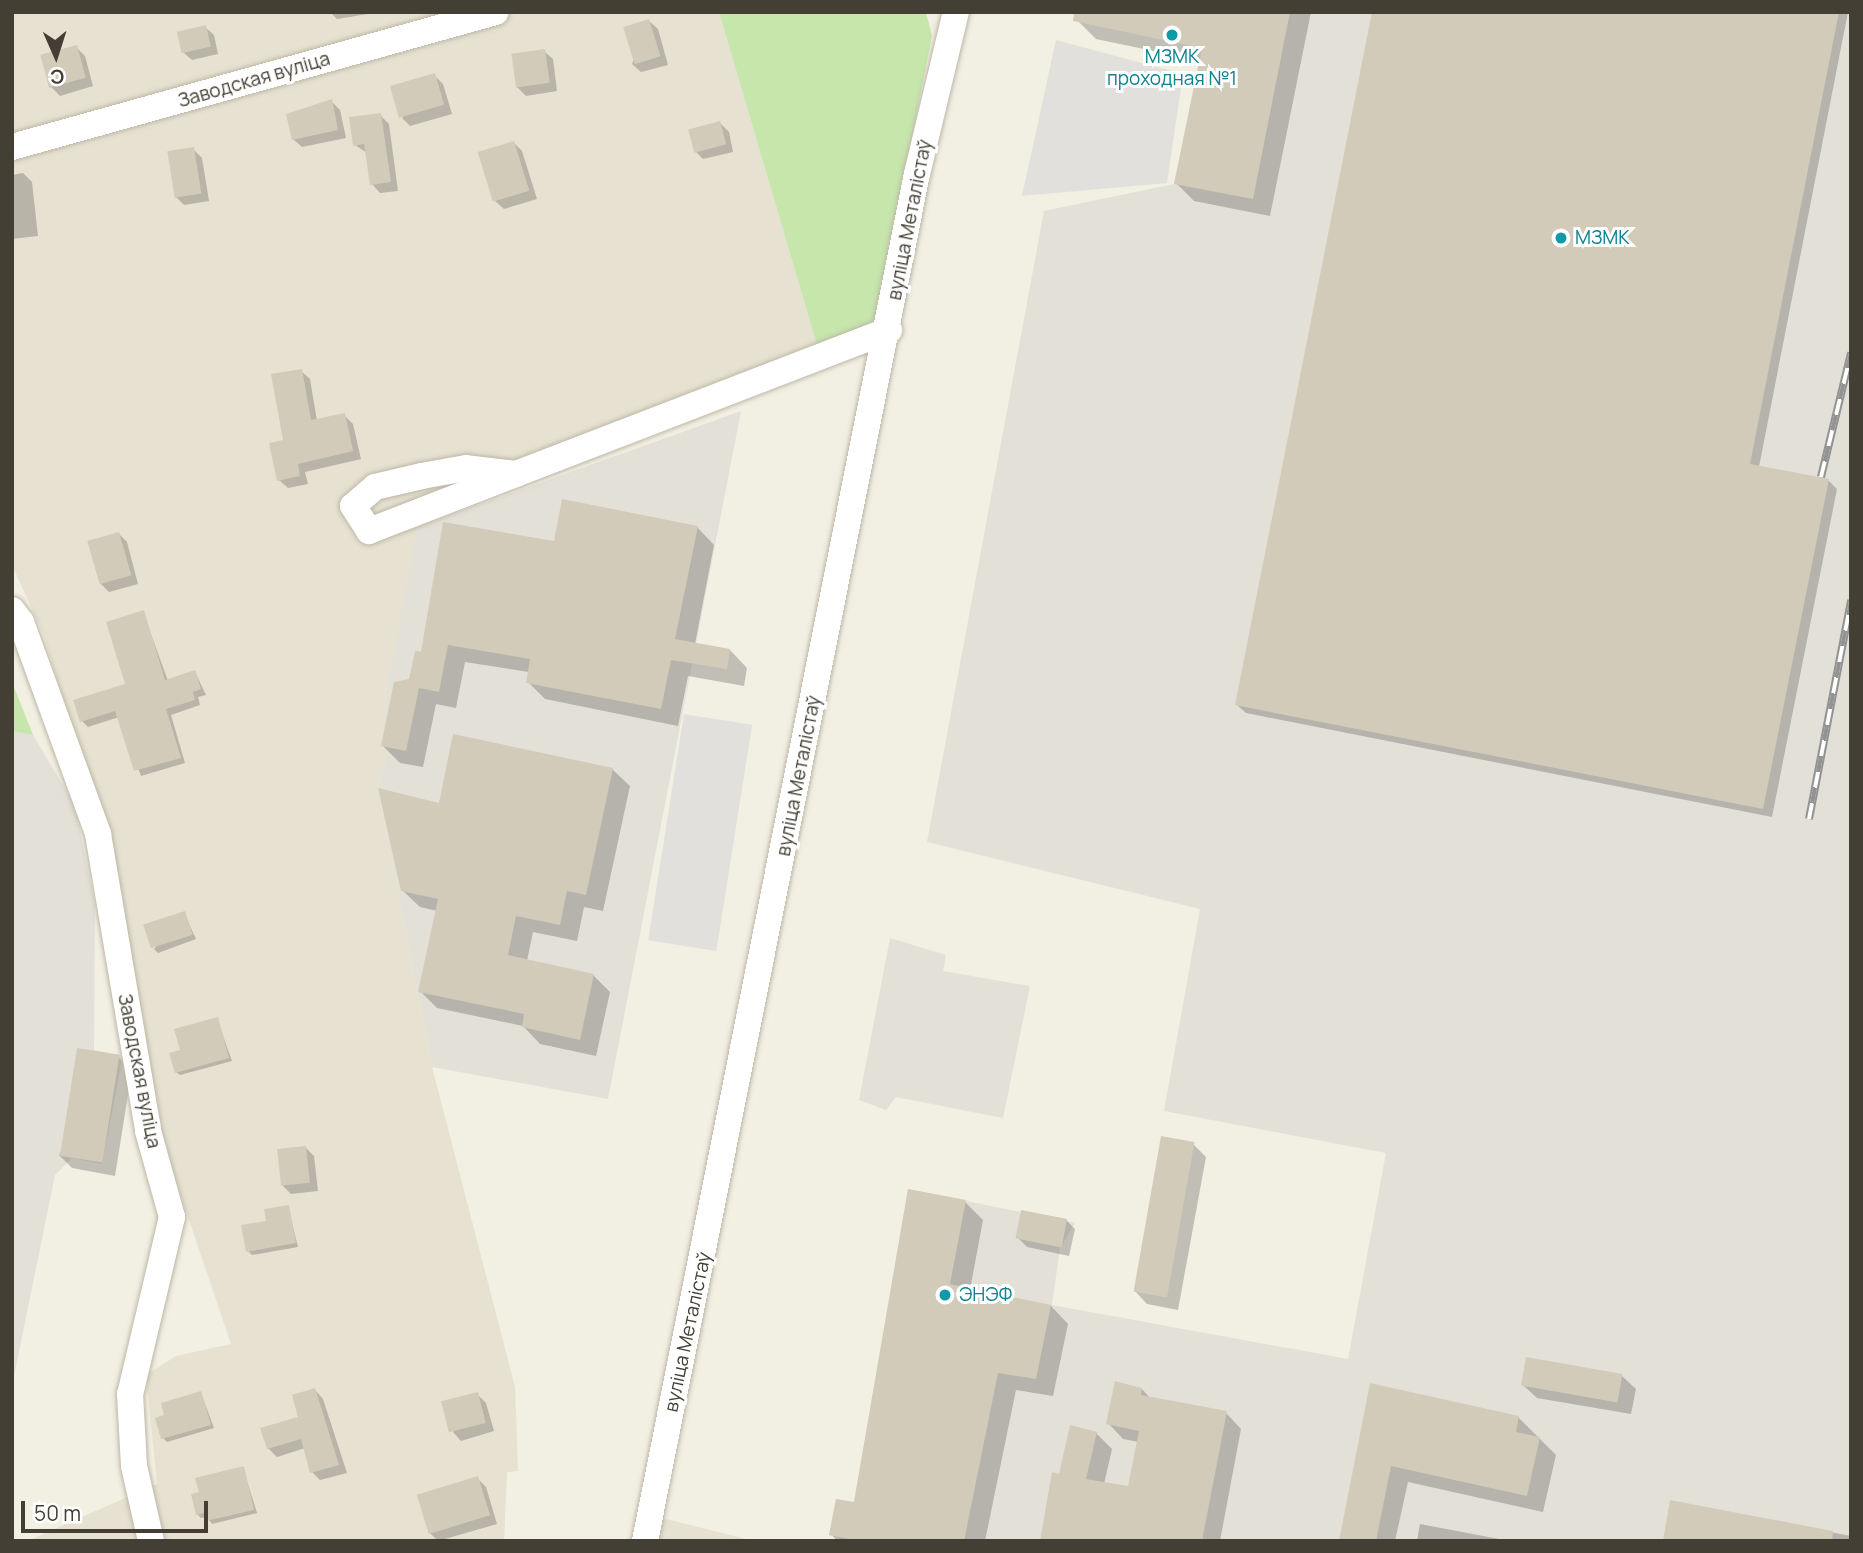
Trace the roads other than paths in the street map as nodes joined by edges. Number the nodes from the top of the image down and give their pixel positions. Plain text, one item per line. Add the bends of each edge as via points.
1 (496, 12) edge
2 (956, 12) edge
3 (12, 147) edge
4 (889, 330) junction
5 (516, 474) junction
6 (12, 610) edge
7 (151, 1541) edge
8 (645, 1541) edge

1 - 3 street, Заводская вуліца
2 - 4 street, вуліца Металістаў via 917,174
4 - 5 street
4 - 8 street, вуліца Металістаў
5 - 5 street via 466,467 375,487 353,506 369,531
6 - 7 street, Заводская вуліца via 21,622 98,834 148,1131 172,1217 130,1394 134,1466

